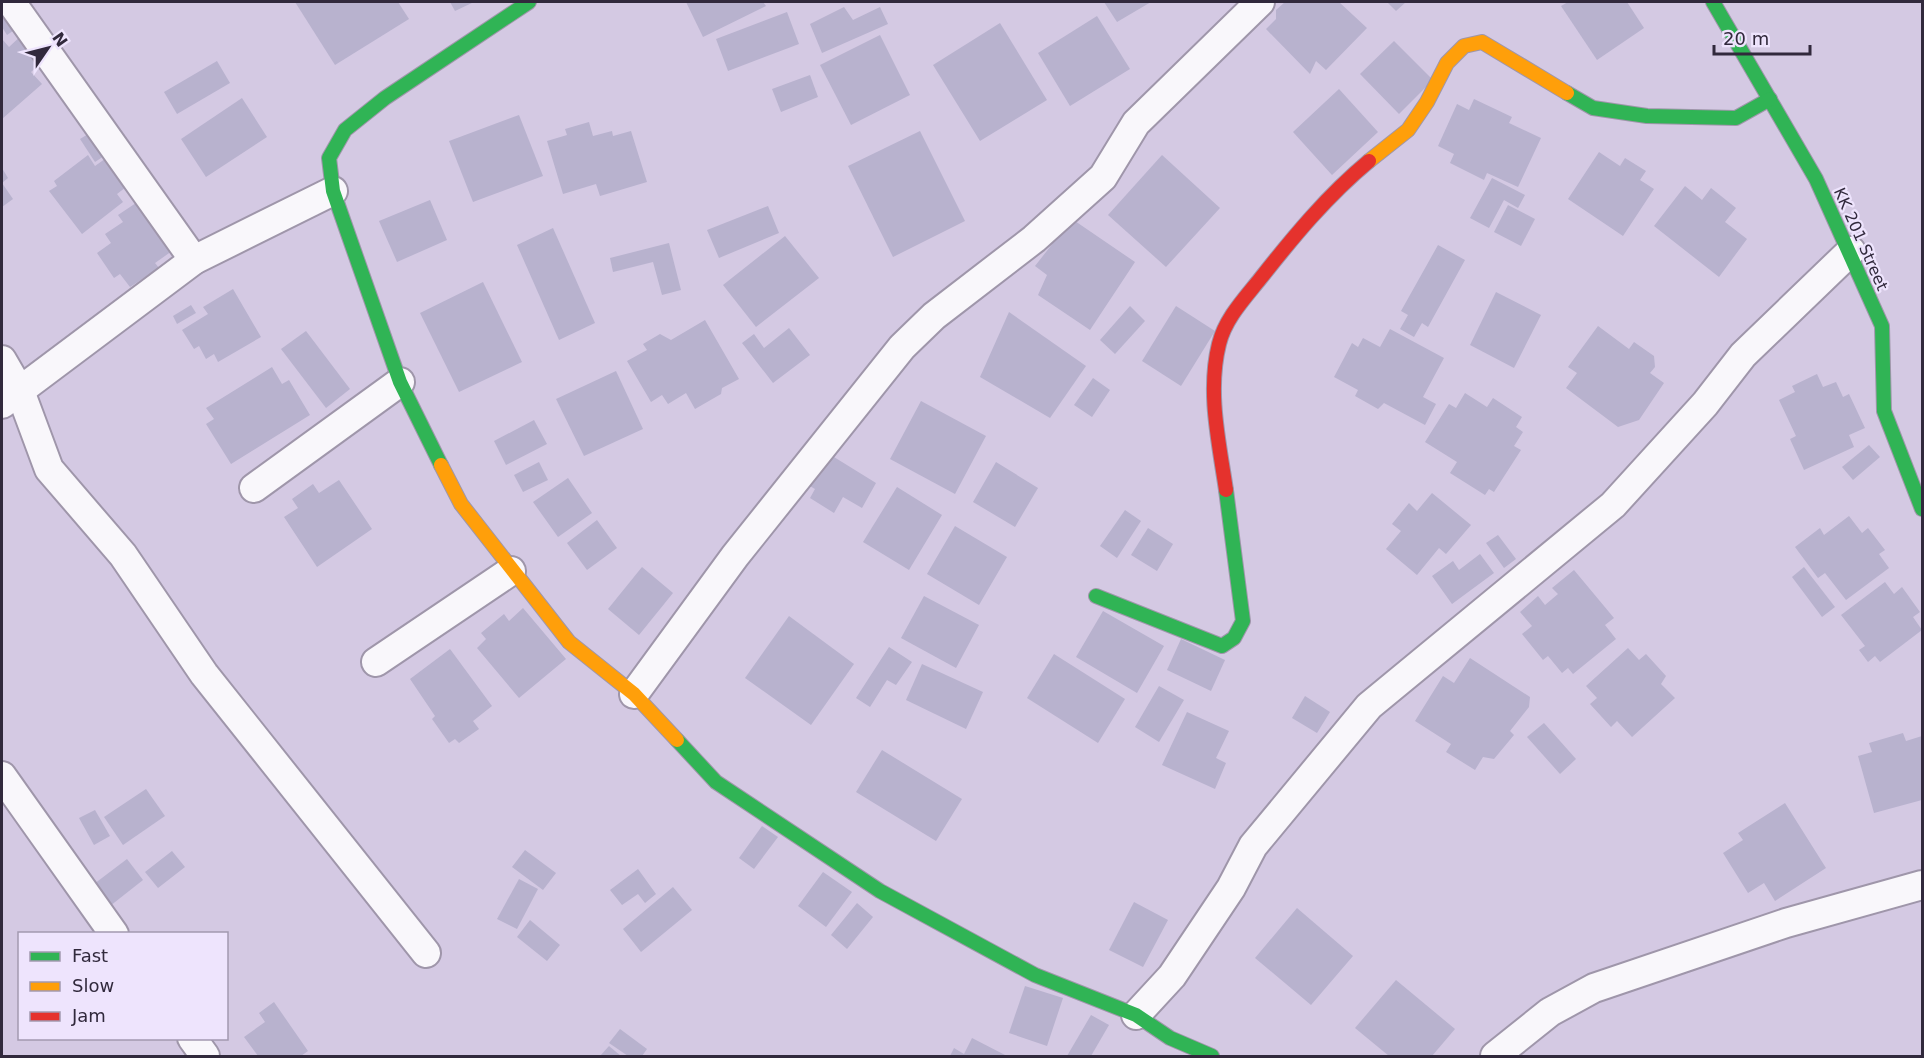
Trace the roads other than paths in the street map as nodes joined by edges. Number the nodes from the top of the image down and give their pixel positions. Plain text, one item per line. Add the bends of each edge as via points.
1 (11, 2) edge
2 (529, 2) edge
3 (1260, 2) edge
4 (1713, 2) edge
5 (1770, 99) junction
6 (333, 190) junction
7 (1851, 251) junction
8 (194, 260) junction
9 (2, 360) edge
10 (400, 382) junction
11 (11, 397) edge
12 (254, 488) dead end
13 (1923, 509) edge
14 (511, 571) junction
15 (1096, 596) dead end
16 (376, 662) dead end
17 (634, 694) junction
18 (2, 776) edge
19 (1923, 885) edge
20 (113, 932) edge
21 (426, 953) dead end
22 (1136, 1015) junction
23 (193, 1040) edge
24 (205, 1056) edge
25 (1212, 1056) edge
26 (1495, 1056) edge

1 - 8 street
2 - 6 street via 385,98 345,130 329,158
3 - 17 street via 1136,123 1103,177 1034,239 934,316 902,347 735,556
4 - 5 street, KK 201 Street
5 - 7 street, KK 201 Street
5 - 15 street via 1736,118 1647,116 1593,108 1482,42 1464,46 1447,63 1408,130 1345,181 1281,249 1230,317 1219,344 1213,396 1215,426 1243,621 1234,638 1222,646
6 - 8 street
6 - 10 street
7 - 13 street, KK 201 Street via 1882,326 1884,411
7 - 22 street via 1743,355 1705,404 1613,505 1369,706 1252,846 1231,888 1172,976
8 - 11 street
9 - 11 street
10 - 12 street
10 - 14 street via 461,504
11 - 21 street via 49,469 123,555 204,674
14 - 16 street
14 - 17 street via 568,642
17 - 22 street via 716,782 880,891 1035,975
18 - 20 street
19 - 26 street via 1786,923 1594,987 1550,1012
22 - 25 street via 1170,1038
23 - 24 street

